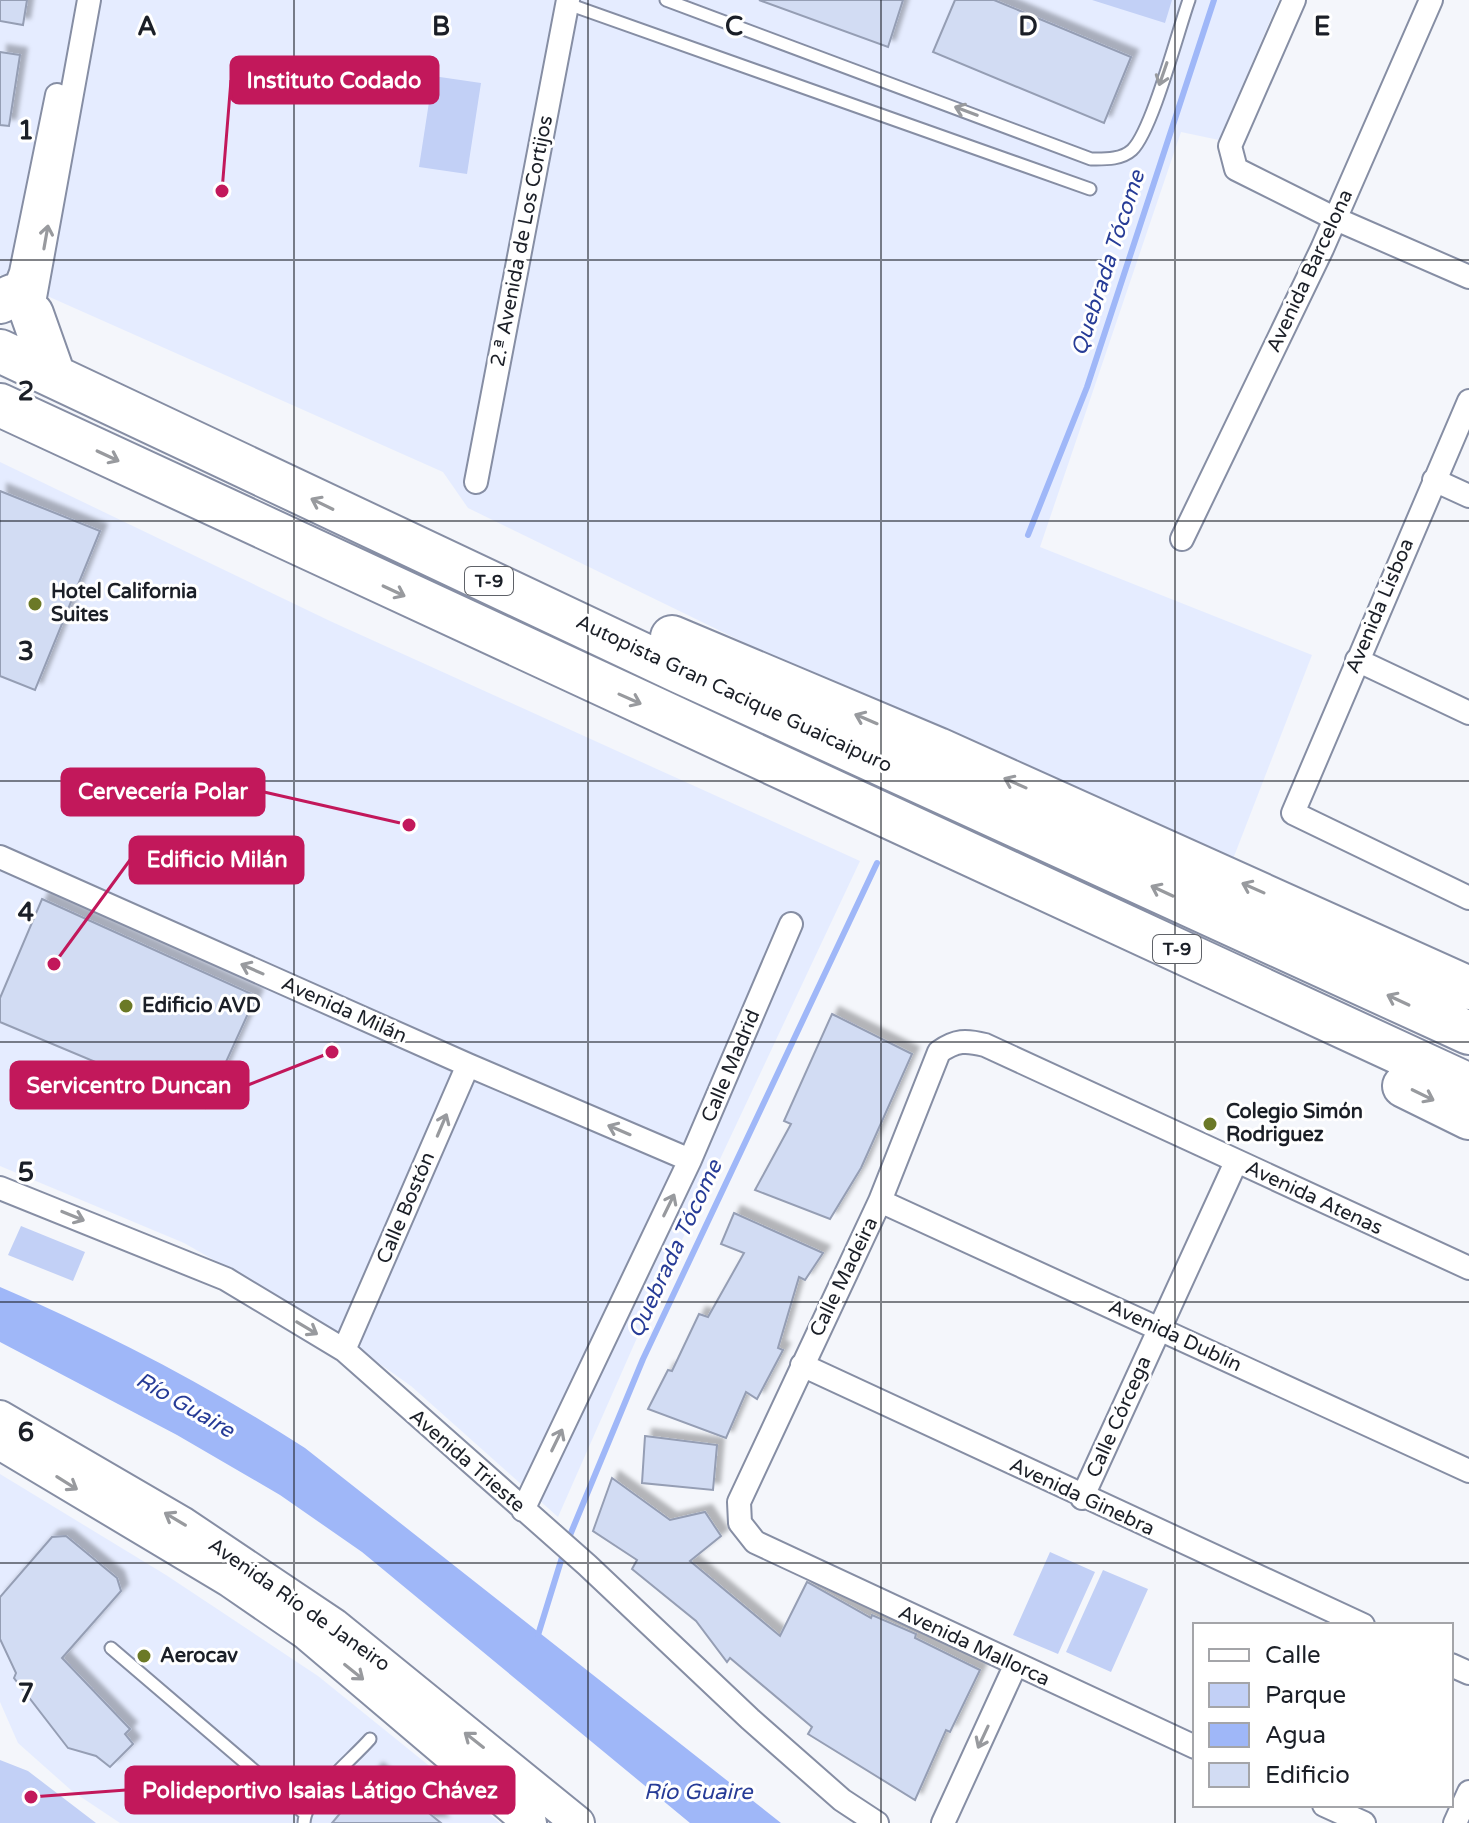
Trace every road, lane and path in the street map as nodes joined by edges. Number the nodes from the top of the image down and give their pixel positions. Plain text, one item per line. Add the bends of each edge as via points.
1 (76, 0) edge
2 (89, 0) edge
3 (666, 0) edge
4 (1189, 0) edge
5 (1294, 0) edge
6 (1431, 0) edge
7 (568, 2) edge
8 (1090, 189) dead end
9 (1336, 219) junction
10 (1469, 277) edge
11 (15, 304) edge
12 (0, 351) edge
13 (54, 376) junction
14 (1469, 401) edge
15 (0, 405) edge
16 (19, 422) edge
17 (1434, 480) junction
18 (476, 482) dead end
19 (1469, 496) edge
20 (377, 530) junction
21 (1182, 539) dead end
22 (1357, 660) junction
23 (1469, 713) edge
24 (886, 813) junction
25 (0, 857) edge
26 (1469, 898) edge
27 (1324, 920) junction
28 (791, 924) dead end
29 (1469, 977) edge
30 (1469, 988) edge
31 (1469, 1033) edge
32 (985, 1045) joint
33 (468, 1065) junction
34 (1469, 1085) edge
35 (1469, 1118) edge
36 (690, 1160) junction
37 (1236, 1162) junction
38 (0, 1188) edge
39 (880, 1201) junction
40 (1469, 1268) edge
41 (1158, 1329) junction
42 (344, 1350) junction
43 (802, 1365) junction
44 (0, 1417) edge
45 (0, 1443) edge
46 (1469, 1471) edge
47 (1082, 1498) junction
48 (523, 1510) junction
49 (755, 1542) joint
50 (1359, 1623) edge
51 (111, 1648) dead end
52 (1015, 1666) junction
53 (370, 1739) dead end
54 (1193, 1746) edge
55 (1469, 1792) edge
56 (1328, 1807) edge
57 (304, 1818) edge
58 (530, 1823) edge
59 (578, 1823) edge
60 (877, 1823) edge
61 (943, 1823) edge
62 (1364, 1823) edge
63 (1455, 1823) edge

1 - 11 street
11 -> 2 street
4 -> 3 lane via 1144,130 1132,151 1113,159 1091,159
5 - 9 street via 1230,146 1231,162
6 - 9 street, Avenida Barcelona
7 - 8 lane
7 - 18 street, 2.ª Avenida de Los Cortijos
9 - 10 street
9 - 21 street, Avenida Barcelona
11 - 13 highway
12 - 13 highway, Autopista Gran Cacique Guaicaipuro / T-9
20 -> 13 highway, Autopista Gran Cacique Guaicaipuro / T-9
14 - 17 street, Avenida Lisboa
15 - 16 highway, T-9
16 -> 24 highway, T-9
17 - 19 street
17 - 22 street, Avenida Lisboa
27 -> 20 highway via 938,749 535,580
31 -> 20 highway, Autopista Gran Cacique Guaicaipuro / T-9
22 - 23 street
22 - 26 street, Avenida Lisboa via 1293,813
24 - 34 highway, T-9
24 -> 35 highway via 918,848
33 -> 25 street, Avenida Milán
27 - 29 highway
27 - 30 highway
28 - 36 street, Calle Madrid
32 - 37 street, Avenida Atenas
32 - 39 street, Calle Madeira via 953,1042 939,1052
36 -> 33 street, Avenida Milán
42 -> 33 street, Calle Bostón
48 -> 36 street, Calle Madrid
37 - 40 street, Avenida Atenas
37 - 41 street, Calle Córcega
38 -> 42 street, Avenida Trieste via 226,1279
39 - 41 street, Avenida Dublín
39 - 43 street, Calle Madeira
41 - 46 street, Avenida Dublín
41 - 47 street, Calle Córcega
42 - 48 street, Avenida Trieste
43 - 47 street, Avenida Ginebra
43 - 49 street, Calle Madeira via 739,1502 740,1523
59 -> 44 street, Avenida Río de Janeiro via 312,1609 182,1523
45 -> 58 street, Avenida Río de Janeiro via 229,1580 306,1633
47 - 50 street, Avenida Ginebra
48 - 60 street, Avenida Trieste via 773,1739 842,1800
49 - 52 street, Avenida Mallorca
51 - 57 lane
52 - 54 street, Avenida Mallorca
52 -> 61 street
53 - 57 lane
55 - 63 street
56 - 62 street

